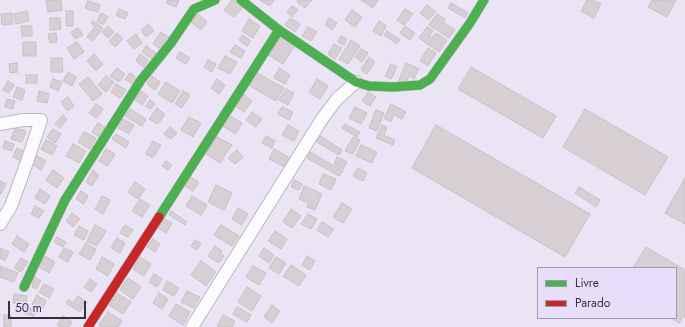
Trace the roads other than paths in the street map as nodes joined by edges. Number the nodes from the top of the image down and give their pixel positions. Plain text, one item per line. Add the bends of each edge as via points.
1 (215, 0) edge
2 (241, 0) edge
3 (484, 0) edge
4 (279, 30) junction
5 (356, 82) junction
6 (0, 124) edge
7 (0, 224) edge
8 (24, 288) dead end
9 (88, 327) edge
10 (192, 327) edge

1 - 8 street via 194,9 141,80 66,200
2 - 4 street
3 - 5 street via 430,79 420,85 394,87 369,86
4 - 5 street
4 - 9 street
5 - 10 street via 337,99 322,119
6 - 7 street via 41,120 11,206

